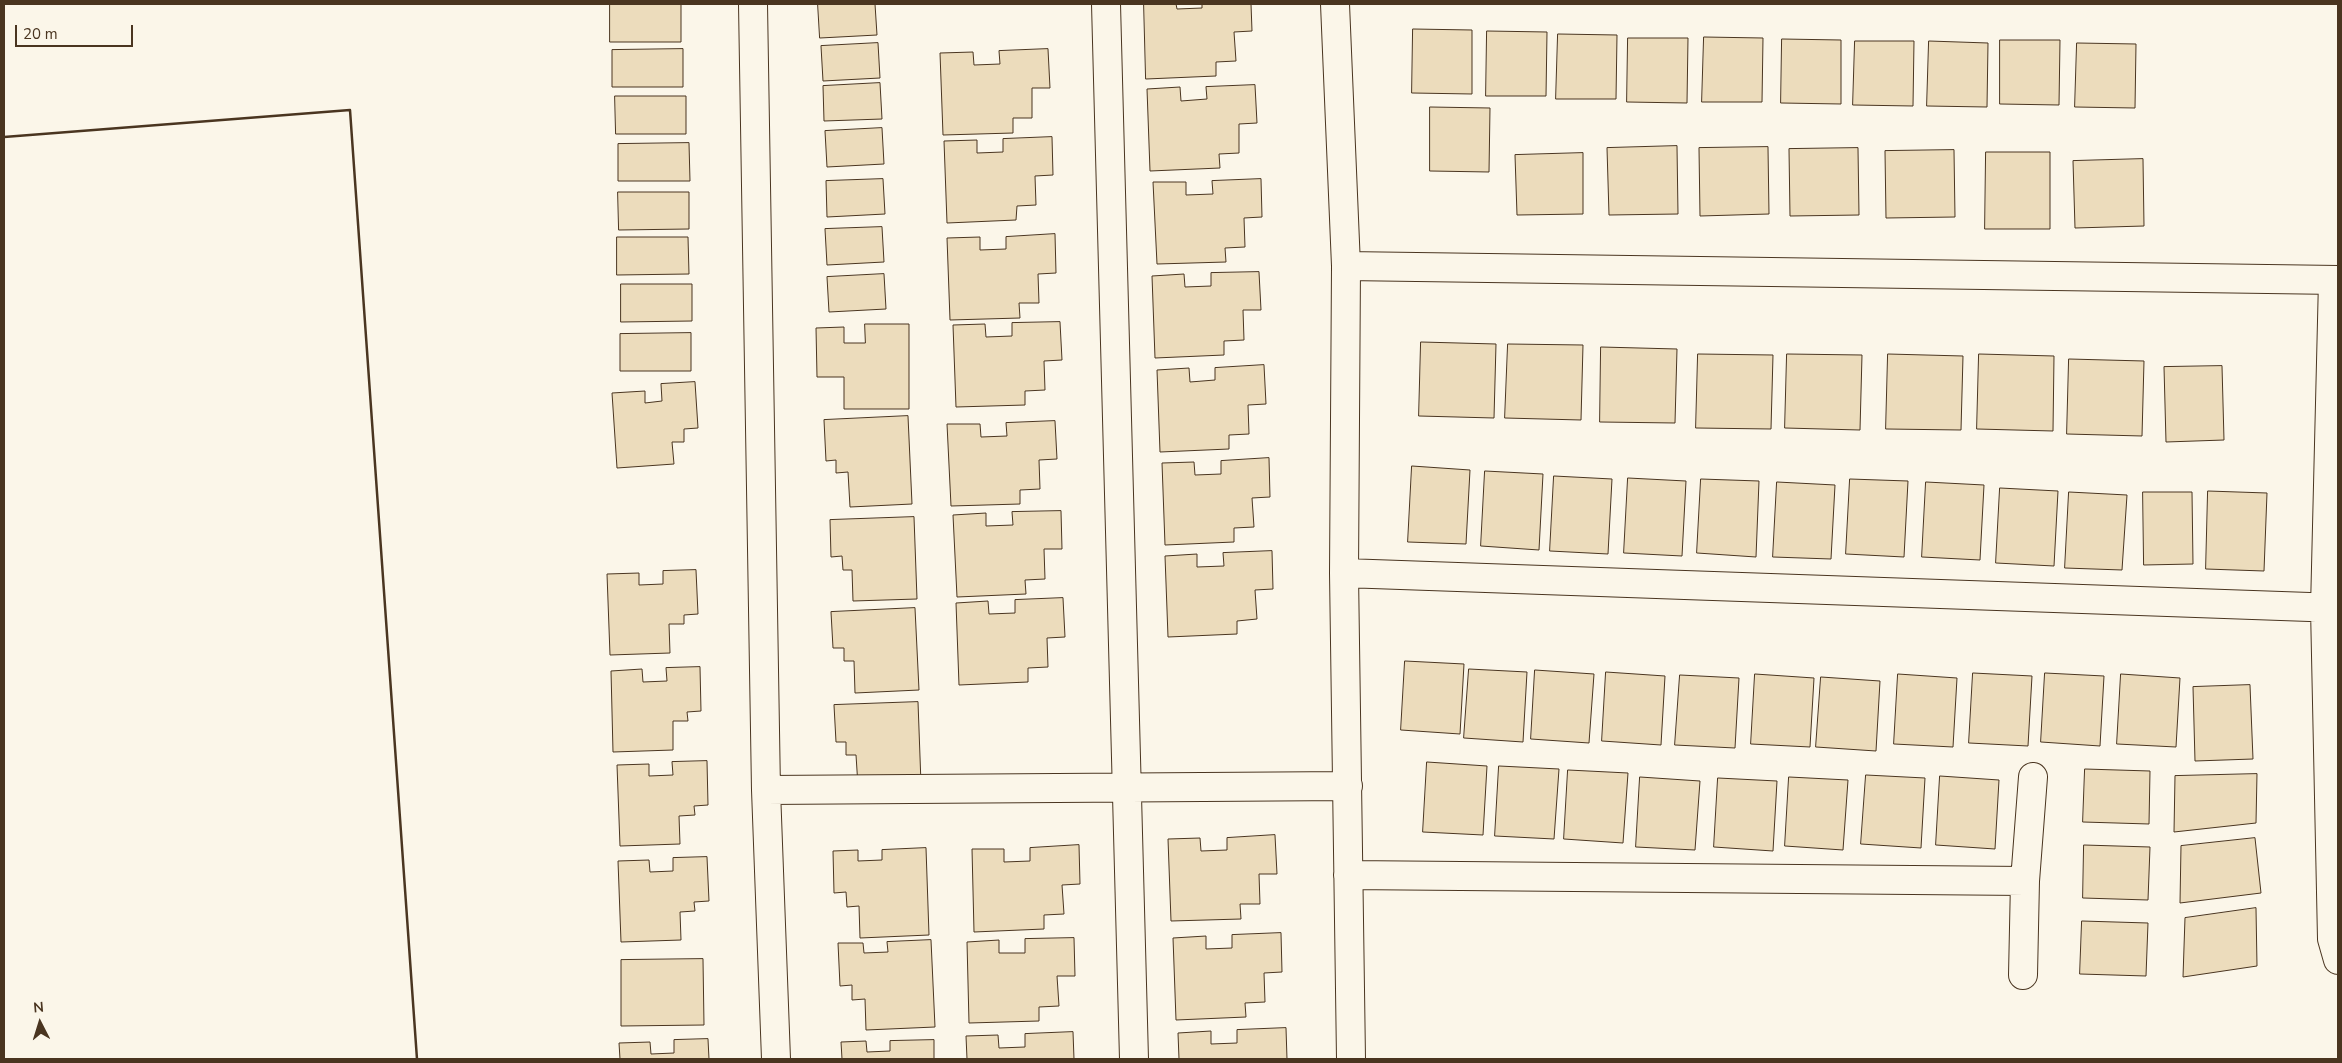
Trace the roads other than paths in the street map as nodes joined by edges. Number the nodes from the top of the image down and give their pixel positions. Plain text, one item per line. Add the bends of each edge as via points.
1 (753, 4) edge
2 (1106, 4) edge
3 (1335, 4) edge
4 (1346, 266) junction
5 (2336, 280) edge
6 (1344, 573) junction
7 (2332, 608) edge
8 (2033, 777) dead end
9 (1348, 786) junction
10 (1126, 789) junction
11 (766, 790) junction
12 (1348, 875) junction
13 (2026, 881) junction
14 (2338, 960) edge
15 (2023, 975) dead end
16 (776, 1059) edge
17 (1134, 1059) edge
18 (1351, 1059) edge

1 - 11 street
2 - 10 street
3 - 4 street
4 - 5 street
4 - 6 street
5 - 7 street
6 - 7 street
6 - 9 street
7 - 14 street via 2332,939
8 - 13 street
9 - 10 street
9 - 12 street
10 - 11 street
10 - 17 street
11 - 16 street
12 - 13 street
12 - 18 street
13 - 15 street

